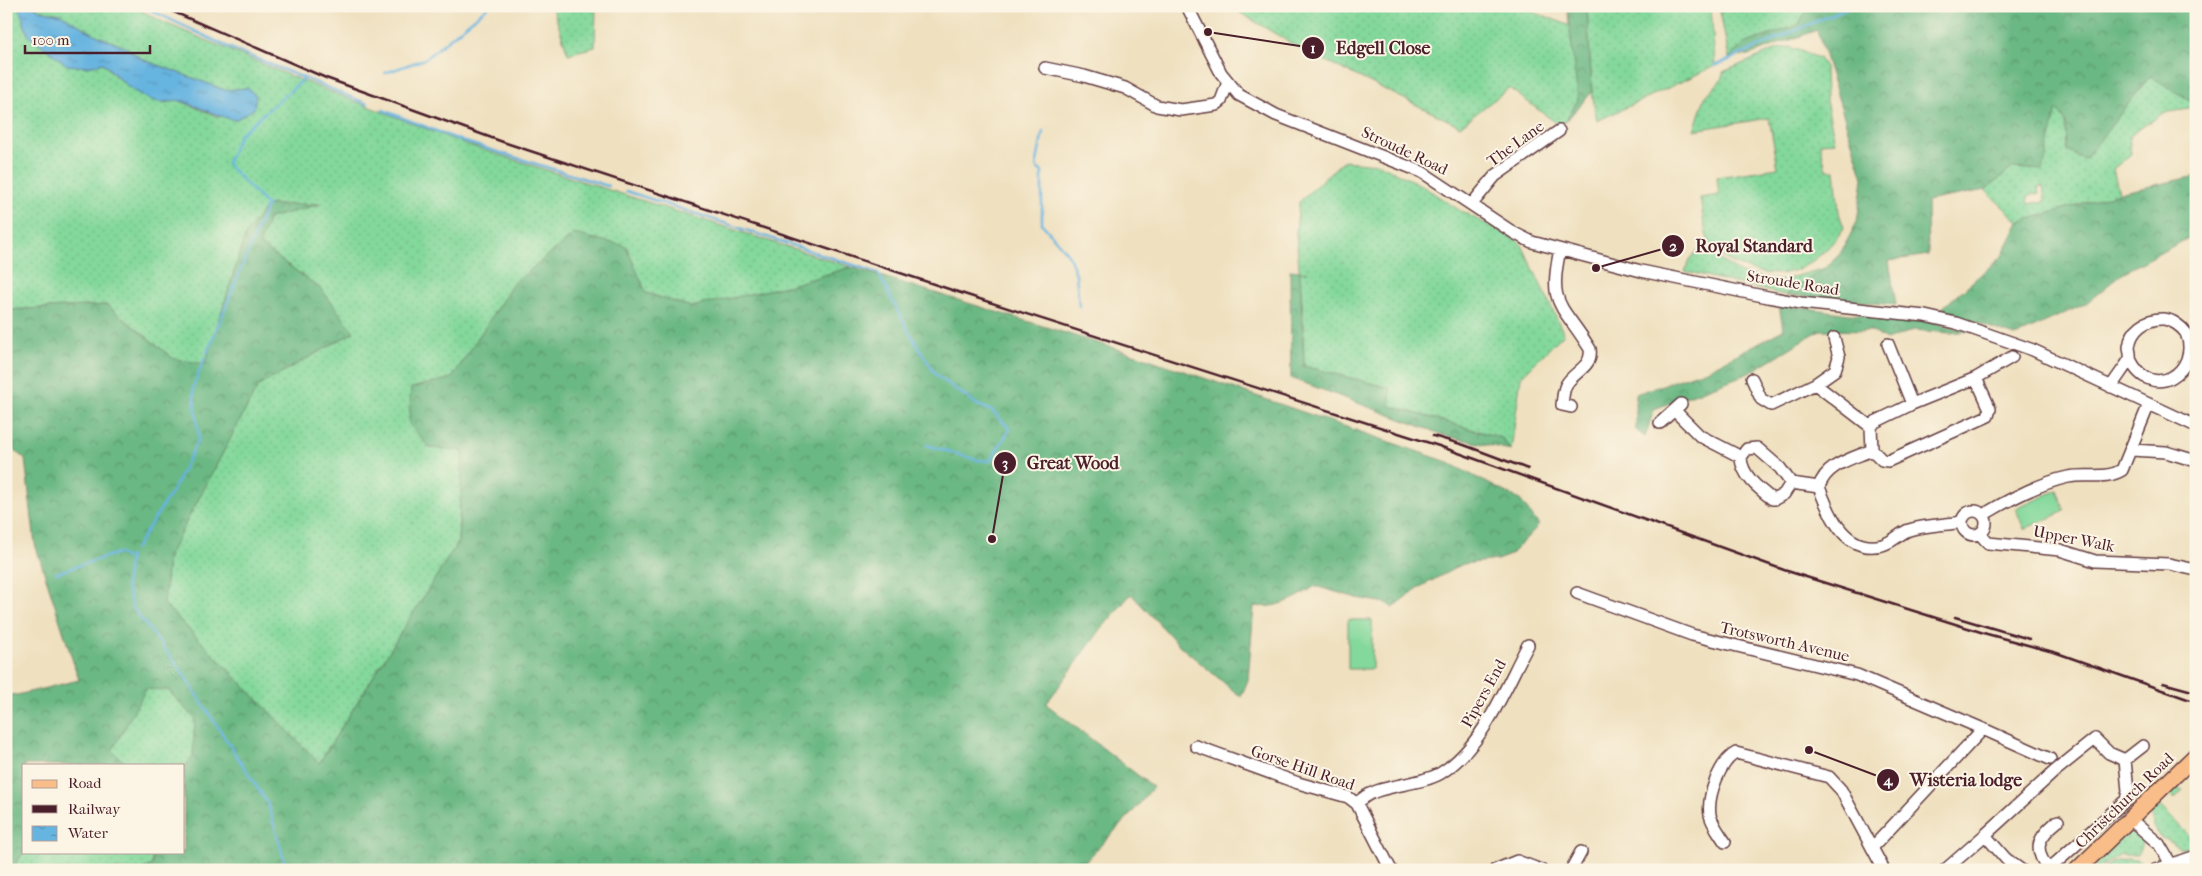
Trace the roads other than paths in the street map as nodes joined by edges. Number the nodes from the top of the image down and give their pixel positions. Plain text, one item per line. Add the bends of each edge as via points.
1 (1187, 6) edge
2 (1045, 68) dead end
3 (1228, 82) junction
4 (1239, 95) junction
5 (1221, 101) junction
6 (1558, 131) dead end
7 (1472, 204) junction
8 (1560, 250) junction
9 (1834, 338) dead end
10 (2193, 339) edge
11 (1888, 344) dead end
12 (2012, 358) dead end
13 (2130, 359) junction
14 (1976, 378) junction
15 (1752, 380) dead end
16 (1815, 384) junction
17 (2111, 387) junction
18 (1912, 404) junction
19 (2148, 404) junction
20 (1571, 407) dead end
21 (1660, 423) dead end
22 (2196, 426) edge
23 (1871, 427) junction
24 (1872, 450) junction
25 (2131, 450) junction
26 (1741, 457) junction
27 (2196, 461) edge
28 (1791, 483) junction
29 (1819, 486) junction
30 (1983, 515) junction
31 (1962, 522) junction
32 (1980, 534) junction
33 (2196, 570) edge
34 (1577, 593) dead end
35 (1528, 645) dead end
36 (1982, 730) junction
37 (1196, 746) dead end
38 (2143, 746) dead end
39 (2196, 755) edge
40 (2050, 759) dead end
41 (2125, 760) junction
42 (1357, 804) junction
43 (2130, 818) junction
44 (2058, 821) dead end
45 (1985, 835) junction
46 (1725, 842) dead end
47 (1872, 848) junction
48 (1581, 852) dead end
49 (2196, 856) edge
50 (2172, 866) junction
51 (1391, 870) edge
52 (1495, 870) edge
53 (1541, 870) edge
54 (1571, 870) edge
55 (1884, 870) edge
56 (1945, 870) edge
57 (2021, 870) edge
58 (2049, 870) edge
59 (2077, 870) edge
60 (2154, 870) edge

1 - 3 street, Stroude Road
2 - 5 street via 1125,88 1157,106 1181,110 1212,106
3 - 4 street, Stroude Road
3 - 5 street
4 - 5 street
4 - 7 street, Stroude Road via 1276,115 1422,172
6 - 7 street, The Lane via 1495,176
7 - 8 street, Stroude Road via 1514,233
8 - 17 street, Stroude Road via 1642,271 1776,298 1942,320 2033,350
8 - 20 street via 1555,278 1556,296 1591,355 1587,365 1566,385 1562,405
9 - 16 street via 1839,357 1835,370
10 - 13 street via 2166,319 2146,322 2131,338
10 - 13 street via 2185,368 2170,380 2145,377 2134,368
11 - 18 street
12 - 14 street
13 - 17 street
14 - 18 street
14 - 24 street via 1990,409 1988,416 1888,461 1882,460
15 - 16 street via 1761,399 1771,405
16 - 23 street
17 - 19 street, Stroude Road
18 - 23 street via 1881,418
19 - 22 street, Stroude Road
19 - 25 street
21 - 26 street via 1678,408 1700,436
23 - 24 street
24 - 29 street via 1829,469
25 - 27 street via 2166,452
25 - 30 street via 2123,469 2117,473 2063,478
26 - 28 street via 1747,449 1757,448 1780,468
26 - 28 street via 1749,477 1772,498 1784,494
28 - 29 street
29 - 31 street via 1834,522 1848,537 1864,544 1883,545 1909,530
30 - 31 street via 1969,512
30 - 32 street via 1986,525
31 - 32 street via 1969,534
32 - 33 street, Upper Walk via 1988,542 2060,550 2095,561 2169,564
34 - 36 street, Trotsworth Avenue via 1692,635 1857,674
35 - 42 street, Pipers End via 1496,708 1454,762 1430,779 1366,794
36 - 40 street, Trotsworth Avenue
36 - 47 street
37 - 42 street, Gorse Hill Road via 1298,783 1348,797
38 - 41 street
39 - 43 main road, Christchurch Road
41 - 45 street via 2109,753 2095,738
41 - 58 street via 2128,791 2124,803
42 - 51 street, Gorse Hill Road
43 - 50 street via 2158,844
43 - 59 main road, Christchurch Road
44 - 58 street via 2043,834 2039,843 2041,856
45 - 56 street
45 - 57 street via 2006,859
46 - 47 street via 1710,815 1710,805 1722,764 1736,752 1829,777 1840,790
47 - 55 street
48 - 54 street
49 - 50 street
50 - 60 street
52 - 53 street via 1517,861

